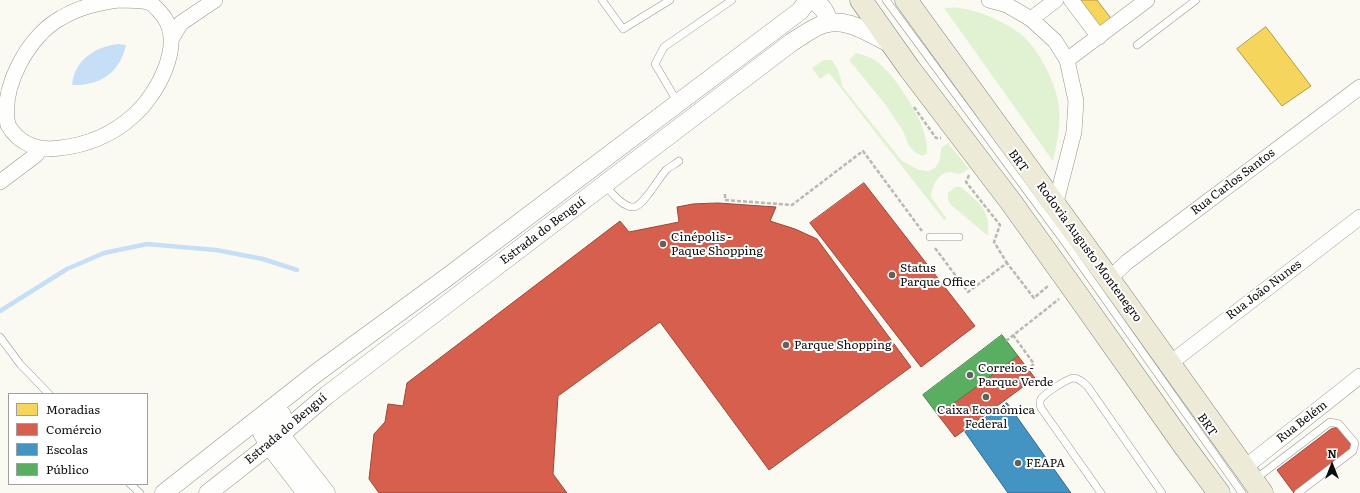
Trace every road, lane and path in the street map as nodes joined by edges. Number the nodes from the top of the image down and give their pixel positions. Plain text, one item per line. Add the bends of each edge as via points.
1 (215, 0) edge
2 (602, 0) edge
3 (670, 0) edge
4 (732, 0) edge
5 (808, 0) edge
6 (811, 0) edge
7 (861, 0) edge
8 (886, 0) edge
9 (906, 0) edge
10 (989, 0) edge
11 (1056, 0) edge
12 (1071, 0) edge
13 (1147, 0) edge
14 (1195, 0) edge
15 (152, 1) edge
16 (1031, 19) junction
17 (829, 23) junction
18 (1099, 37) junction
19 (172, 38) junction
20 (1138, 45) dead end
21 (894, 46) junction
22 (1067, 60) junction
23 (1360, 87) edge
24 (1, 96) edge
25 (678, 103) junction
26 (40, 149) junction
27 (679, 161) dead end
28 (0, 182) edge
29 (966, 182) dead end
30 (605, 185) junction
31 (725, 194) dead end
32 (1055, 206) junction
33 (1360, 217) edge
34 (929, 238) junction
35 (959, 238) dead end
36 (1006, 263) junction
37 (1063, 274) junction
38 (446, 278) junction
39 (1109, 279) junction
40 (459, 294) junction
41 (1060, 298) dead end
42 (1013, 335) junction
43 (0, 337) edge
44 (1006, 340) dead end
45 (1168, 364) junction
46 (1028, 369) dead end
47 (319, 371) junction
48 (1360, 376) edge
49 (48, 393) edge
50 (274, 439) junction
51 (1252, 481) edge
52 (131, 485) edge
53 (140, 493) edge
54 (164, 493) edge
55 (208, 493) edge
56 (306, 493) edge
57 (326, 493) edge
58 (1101, 493) edge
59 (1162, 493) edge
60 (1219, 493) edge
61 (1276, 493) edge
62 (1298, 493) edge

1 - 19 street via 181,23
2 - 3 lane via 623,29
4 - 25 lane via 664,47 658,58 655,64
5 - 25 street, Estrada do Benguí via 800,11
6 - 17 street via 826,11
7 - 21 main road
8 - 51 lane, BRT via 1064,242
9 - 32 main road, Rodovia Augusto Montenegro
10 - 16 street via 1007,5
11 - 16 street
12 - 18 street
13 - 18 street
14 - 20 lane
15 - 19 street via 166,20
15 - 24 street via 103,2 80,8 59,18 41,31 17,59
16 - 22 street via 1055,40
17 - 21 street, Estrada do Benguí via 854,26
17 - 30 street, Estrada do Benguí via 812,29 792,42
18 - 22 street
19 - 26 street via 160,80 134,115 111,133 91,142 70,147
21 - 37 main road
22 - 32 street via 1076,101 1074,132
23 - 39 street, Rua Carlos Santos via 1127,262
24 - 26 street via 3,113 11,129 24,142
25 - 38 street, Estrada do Benguí
26 - 28 street via 36,155
27 - 30 lane via 668,169 642,203 634,207 619,201
29 - 36 path via 1000,225 994,242
30 - 40 street, Estrada do Benguí
31 - 34 path via 725,200 792,205 862,151
32 - 39 main road, Rodovia Augusto Montenegro
33 - 45 street, Rua João Nunes
34 - 35 lane
34 - 36 path via 968,292
36 - 37 path via 1034,298
37 - 60 main road
38 - 40 street
38 - 47 street, Estrada do Benguí
39 - 45 main road, Rodovia Augusto Montenegro
40 - 50 street, Estrada do Benguí
41 - 42 path
42 - 44 path
42 - 46 path via 1034,364
43 - 49 lane via 20,364
45 - 51 main road, Rodovia Augusto Montenegro
47 - 50 street via 313,386 304,398 262,432
47 - 54 street, Estrada do Benguí
48 - 51 street, Rua Belém
50 - 55 street, Estrada do Benguí
50 - 56 street
50 - 57 street
51 - 61 main road, Rodovia Augusto Montenegro
51 - 62 lane via 1330,422 1339,424 1355,443 1354,451
52 - 53 lane
58 - 59 lane via 1041,408 1042,398 1074,378 1081,380 1088,387

